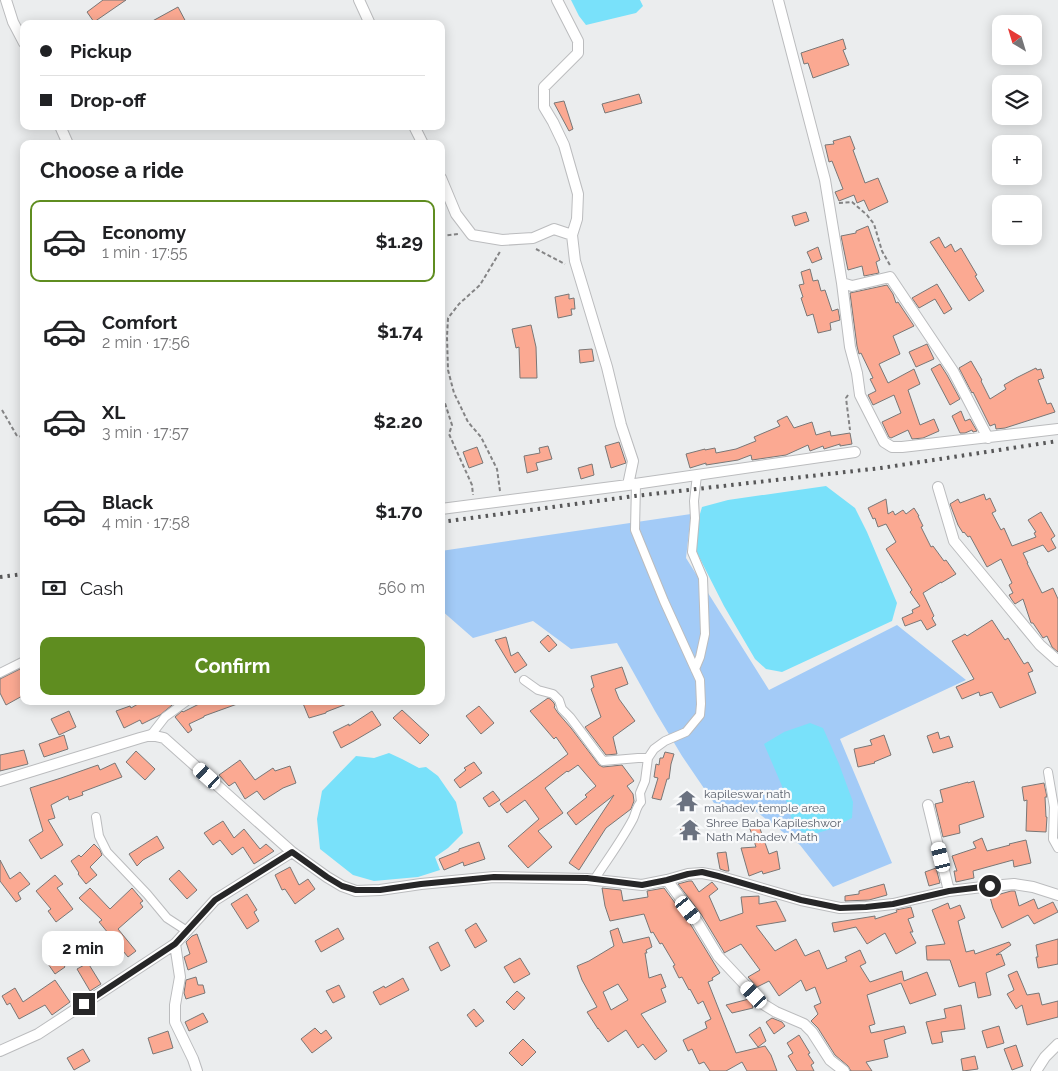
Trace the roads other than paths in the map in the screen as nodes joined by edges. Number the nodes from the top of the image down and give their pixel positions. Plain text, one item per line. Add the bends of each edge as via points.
1 (6, 0) edge
2 (359, 0) edge
3 (557, 0) edge
4 (778, 0) edge
5 (368, 20) edge
6 (20, 35) edge
7 (445, 188) edge
8 (572, 235) junction
9 (842, 283) junction
10 (1058, 429) edge
11 (988, 438) junction
12 (855, 452) dead end
13 (697, 475) junction
14 (632, 484) junction
15 (938, 487) dead end
16 (445, 508) edge
17 (1058, 660) edge
18 (20, 663) edge
19 (695, 669) junction
20 (0, 673) edge
21 (524, 680) dead end
22 (182, 705) edge
23 (151, 735) junction
24 (648, 758) junction
25 (1048, 772) dead end
26 (0, 780) edge
27 (928, 805) dead end
28 (96, 817) dead end
29 (1058, 848) edge
30 (292, 852) junction
31 (594, 880) junction
32 (667, 880) junction
33 (949, 891) junction
34 (1058, 895) edge
35 (187, 931) junction
36 (175, 944) junction
37 (1058, 1044) edge
38 (0, 1051) edge
39 (198, 1071) edge
40 (844, 1071) edge
41 (1036, 1071) edge

1 - 6 street
2 - 5 street
3 - 8 street via 578,41 578,53 544,87 544,107 564,145 578,194 577,219
4 - 9 street via 826,180
7 - 8 street via 456,214 472,235 533,238 554,229
8 - 14 street via 577,272 633,461
9 - 11 street via 852,286 890,277 953,371
9 - 11 street via 860,395 884,442 902,447
10 - 11 street
12 - 13 street
13 - 14 street
13 - 19 street via 692,552 703,578 705,634
14 - 16 street
14 - 19 street via 635,530
15 - 17 street via 954,541 1040,645
18 - 20 street
19 - 24 street via 700,680 700,715 686,732 665,741
21 - 24 street via 559,700 562,709 603,762
22 - 23 street via 165,717
23 - 26 street
23 - 30 street via 164,738
24 - 31 street via 641,802
25 - 29 street via 1054,808 1053,839
27 - 33 street
28 - 35 street via 99,836 107,852 167,918
30 - 31 street via 342,886 356,890 494,877
30 - 35 street via 215,900
31 - 32 street via 642,885
32 - 33 street via 702,872 840,908 893,904
32 - 40 street via 718,956 763,1004 804,1024 830,1060
33 - 34 street via 1014,884
35 - 36 street
36 - 38 street via 38,1034
36 - 39 street via 180,976 175,1022
37 - 41 street

